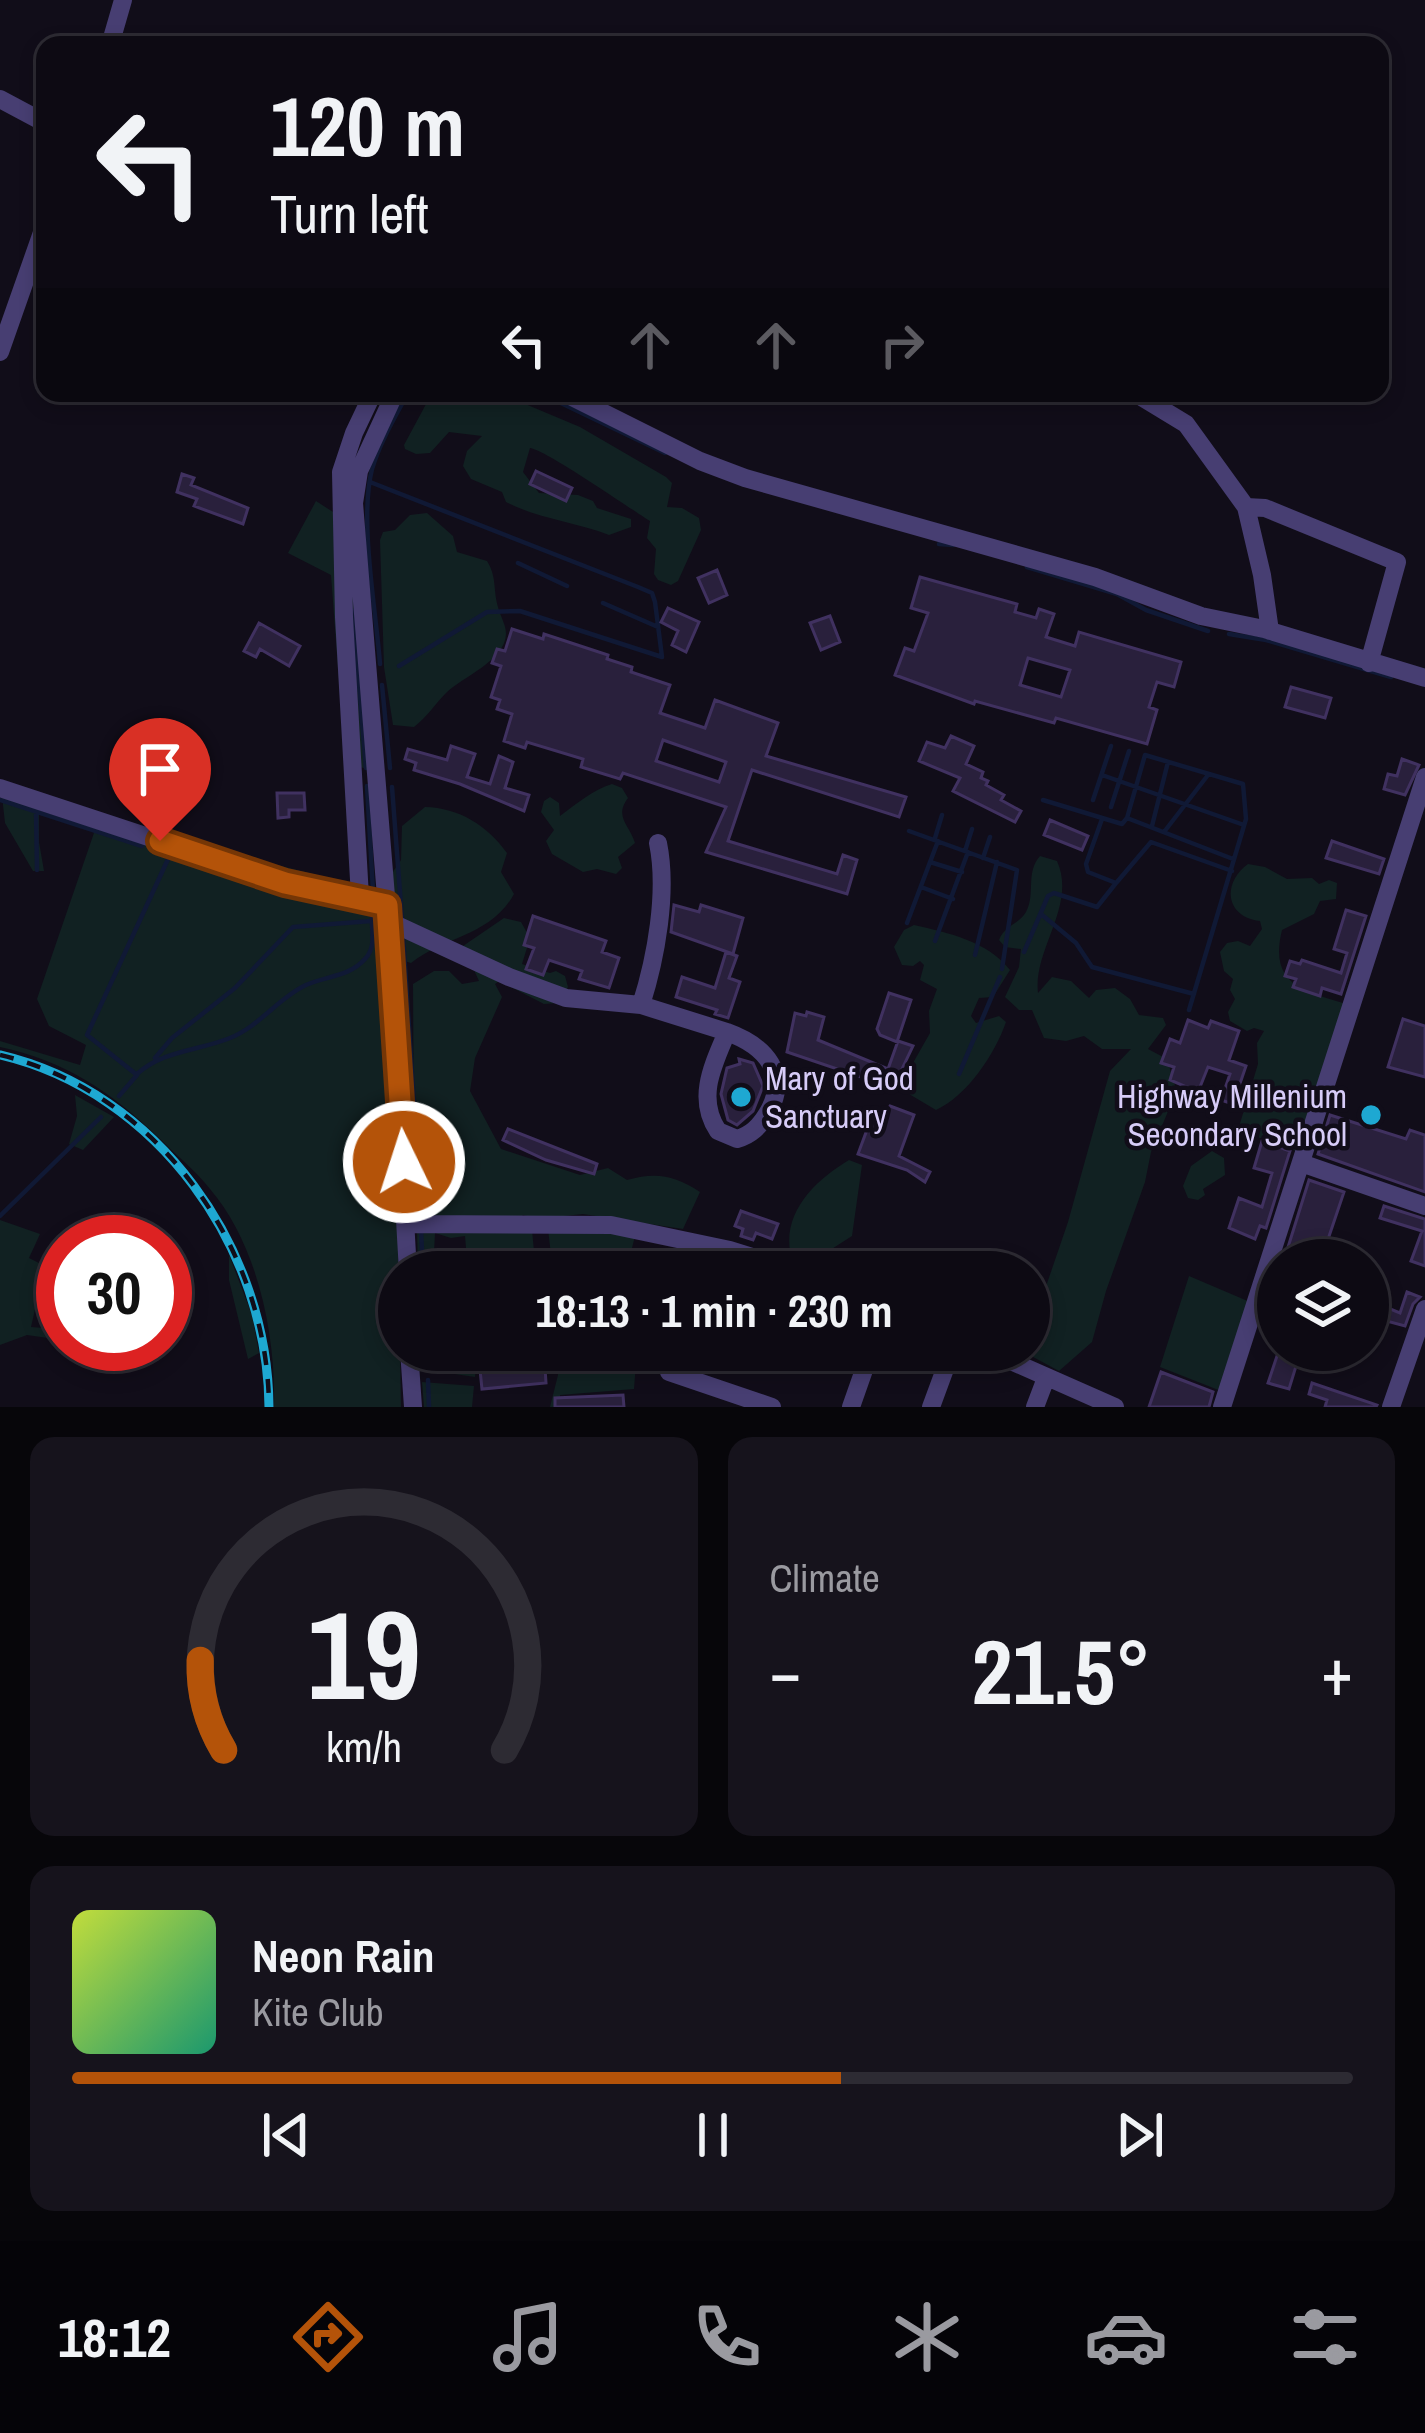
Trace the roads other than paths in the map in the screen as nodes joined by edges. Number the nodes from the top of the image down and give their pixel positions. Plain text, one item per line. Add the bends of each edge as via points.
1 (123, 0) edge
2 (113, 36) edge
3 (0, 99) edge
4 (36, 118) edge
5 (36, 250) edge
6 (0, 352) edge
7 (369, 402) edge
8 (391, 402) edge
9 (582, 402) edge
10 (1150, 402) edge
11 (1246, 507) junction
12 (1270, 631) junction
13 (1369, 663) junction
14 (1425, 678) edge
15 (1425, 777) edge
16 (0, 788) edge
17 (658, 843) dead end
18 (360, 897) junction
19 (387, 913) junction
20 (641, 1006) junction
21 (727, 1032) junction
22 (1304, 1164) junction
23 (1425, 1206) edge
24 (408, 1223) junction
25 (408, 1251) edge
26 (733, 1251) edge
27 (1425, 1309) edge
28 (411, 1371) edge
29 (863, 1371) edge
30 (945, 1371) edge
31 (1031, 1371) edge
32 (669, 1372) dead end
33 (1046, 1378) junction
34 (413, 1407) edge
35 (772, 1407) edge
36 (850, 1407) edge
37 (932, 1407) edge
38 (1035, 1407) edge
39 (1115, 1407) edge
40 (1222, 1407) edge
41 (1390, 1407) edge

1 - 2 street
3 - 4 street
5 - 6 street
7 - 18 street via 341,472
8 - 19 street via 359,471 354,502
9 - 12 street via 745,478
10 - 11 street via 1186,424
11 - 12 street
11 - 13 street via 1397,562
12 - 13 street
13 - 14 street
15 - 22 street
16 - 18 street via 285,883
17 - 20 street via 665,877
18 - 19 street
19 - 20 street via 566,998
19 - 24 street
20 - 21 street
21 - 21 street via 706,1103 718,1131 737,1138 760,1125 778,1083 767,1056
22 - 23 street
22 - 40 street
24 - 25 street
24 - 26 street via 611,1225
27 - 41 street
28 - 34 street
29 - 36 street
30 - 37 street
31 - 33 street
32 - 35 street
33 - 38 street
33 - 39 street

